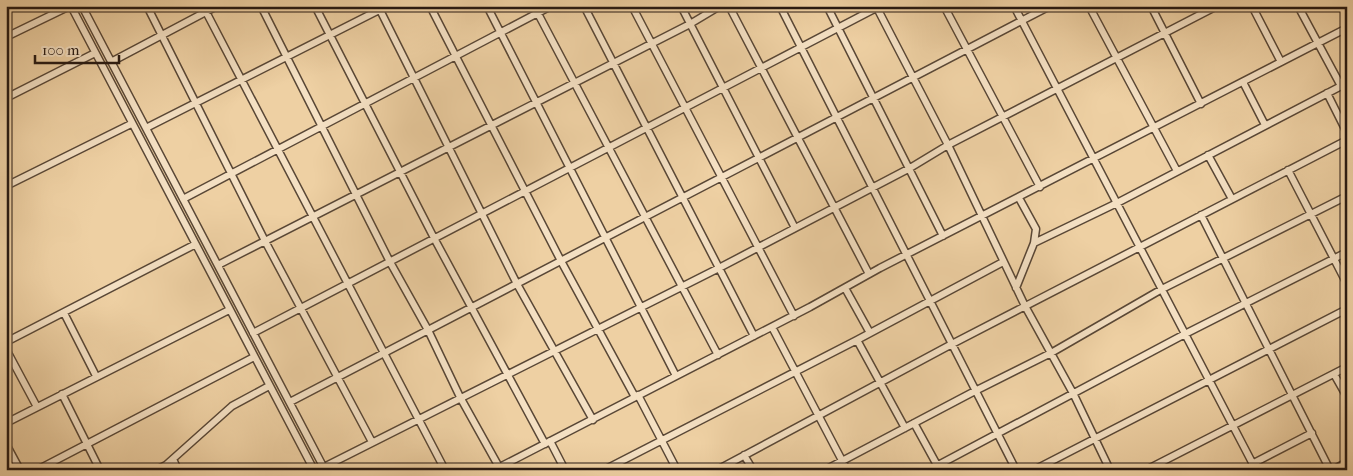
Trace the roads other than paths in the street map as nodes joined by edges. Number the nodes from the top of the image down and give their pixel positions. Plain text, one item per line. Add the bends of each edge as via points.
1 (71, 6) edge
2 (82, 6) edge
3 (147, 6) edge
4 (217, 6) edge
5 (261, 6) edge
6 (315, 6) edge
7 (386, 6) edge
8 (430, 6) edge
9 (487, 6) edge
10 (534, 6) edge
11 (551, 6) edge
12 (584, 6) edge
13 (632, 6) edge
14 (681, 6) edge
15 (720, 6) edge
16 (729, 6) edge
17 (780, 6) edge
18 (827, 6) edge
19 (944, 6) edge
20 (1014, 6) edge
21 (1050, 6) edge
22 (1089, 6) edge
23 (1151, 6) edge
24 (1217, 6) edge
25 (1252, 6) edge
26 (1298, 6) edge
27 (877, 7) edge
28 (379, 8) edge
29 (205, 9) edge
30 (1203, 9) edge
31 (537, 14) junction
32 (1022, 21) junction
33 (690, 24) junction
34 (838, 28) junction
35 (1347, 28) edge
36 (500, 33) junction
37 (1165, 33) junction
38 (330, 34) junction
39 (162, 35) junction
40 (6, 37) edge
41 (651, 43) junction
42 (1317, 43) junction
43 (802, 47) junction
44 (967, 50) junction
45 (95, 53) junction
46 (455, 56) junction
47 (286, 57) junction
48 (1117, 58) junction
49 (111, 62) junction
50 (1281, 62) junction
51 (612, 63) junction
52 (762, 68) junction
53 (415, 77) junction
54 (242, 78) junction
55 (912, 78) junction
56 (1243, 82) junction
57 (573, 83) junction
58 (1344, 84) edge
59 (724, 88) junction
60 (1057, 89) junction
61 (1326, 93) junction
62 (6, 98) edge
63 (874, 98) junction
64 (195, 102) junction
65 (535, 103) junction
66 (365, 104) junction
67 (1201, 104) junction
68 (685, 108) junction
69 (1004, 116) junction
70 (835, 118) junction
71 (131, 124) junction
72 (490, 124) junction
73 (1265, 125) junction
74 (322, 126) junction
75 (146, 128) junction
76 (646, 128) junction
77 (1154, 128) junction
78 (1347, 134) edge
79 (798, 138) junction
80 (1347, 140) edge
81 (948, 145) junction
82 (449, 147) junction
83 (608, 148) junction
84 (278, 149) junction
85 (1208, 155) junction
86 (760, 157) junction
87 (1094, 160) junction
88 (569, 168) junction
89 (910, 168) junction
90 (1288, 170) junction
91 (1177, 171) junction
92 (401, 172) junction
93 (232, 173) junction
94 (721, 178) junction
95 (7, 185) edge
96 (874, 187) junction
97 (1040, 187) junction
98 (526, 191) junction
99 (357, 195) junction
100 (1347, 196) edge
101 (183, 198) junction
102 (683, 198) junction
103 (1019, 198) junction
104 (1232, 199) junction
105 (1117, 203) junction
106 (833, 208) junction
107 (482, 213) junction
108 (1311, 214) junction
109 (1201, 215) junction
110 (312, 217) junction
111 (981, 217) junction
112 (644, 218) junction
113 (795, 228) junction
114 (943, 236) junction
115 (434, 238) junction
116 (605, 238) junction
117 (266, 241) junction
118 (1034, 243) junction
119 (194, 245) junction
120 (1139, 246) junction
121 (759, 247) junction
122 (1347, 252) edge
123 (907, 254) junction
124 (1223, 258) junction
125 (1334, 259) junction
126 (561, 261) junction
127 (390, 262) junction
128 (1003, 262) junction
129 (218, 265) junction
130 (719, 268) junction
131 (869, 274) junction
132 (346, 284) junction
133 (517, 284) junction
134 (1347, 284) edge
135 (681, 286) junction
136 (845, 288) junction
137 (1016, 288) junction
138 (1162, 289) junction
139 (930, 301) junction
140 (1246, 303) junction
141 (1025, 306) junction
142 (641, 307) junction
143 (302, 308) junction
144 (471, 308) junction
145 (1347, 308) edge
146 (228, 310) junction
147 (64, 313) junction
148 (794, 316) junction
149 (772, 327) junction
150 (598, 328) junction
151 (428, 330) junction
152 (253, 333) junction
153 (870, 333) junction
154 (1185, 334) junction
155 (754, 336) junction
156 (857, 340) junction
157 (6, 342) edge
158 (952, 344) junction
159 (1269, 348) junction
160 (6, 350) edge
161 (553, 350) junction
162 (1051, 353) junction
163 (382, 354) junction
164 (718, 355) junction
165 (254, 357) junction
166 (1347, 367) edge
167 (794, 372) junction
168 (507, 373) junction
169 (1334, 374) junction
170 (96, 376) junction
171 (676, 376) junction
172 (337, 377) junction
173 (1208, 379) junction
174 (880, 382) junction
175 (269, 386) junction
176 (974, 391) junction
177 (1292, 393) junction
178 (62, 394) junction
179 (1074, 395) junction
180 (637, 396) junction
181 (460, 397) junction
182 (1347, 398) edge
183 (290, 402) junction
184 (37, 407) junction
185 (818, 416) junction
186 (418, 419) junction
187 (593, 420) junction
188 (6, 423) edge
189 (914, 423) junction
190 (1232, 424) junction
191 (905, 428) junction
192 (1312, 433) junction
193 (997, 434) junction
194 (1094, 439) junction
195 (662, 440) junction
196 (372, 442) junction
197 (547, 443) junction
198 (6, 444) edge
199 (87, 444) junction
200 (744, 455) junction
201 (173, 459) junction
202 (842, 460) junction
203 (1347, 462) edge
204 (938, 465) junction
205 (325, 468) edge
206 (502, 468) edge
207 (1254, 468) edge
208 (20, 470) edge
209 (37, 470) edge
210 (100, 470) edge
211 (156, 470) edge
212 (178, 470) edge
213 (314, 470) edge
214 (445, 470) edge
215 (564, 470) edge
216 (604, 470) edge
217 (677, 470) edge
218 (717, 470) edge
219 (753, 470) edge
220 (824, 470) edge
221 (847, 470) edge
222 (929, 470) edge
223 (1016, 470) edge
224 (1034, 470) edge
225 (1110, 470) edge
226 (1146, 470) edge
227 (1332, 470) edge

1 - 40 street
1 - 45 street
2 - 49 street
3 - 39 street
4 - 29 street
5 - 47 street
6 - 38 street
7 - 28 street
8 - 46 street
9 - 36 street
10 - 31 street
11 - 31 street
12 - 51 street
13 - 41 street
14 - 33 street
15 - 33 street
16 - 52 street
17 - 43 street
18 - 34 street
19 - 44 street
20 - 32 street
21 - 32 street
22 - 48 street
23 - 37 street
24 - 30 street
25 - 50 street
26 - 42 street
27 - 34 street
27 - 55 street
28 - 38 street
28 - 53 street
29 - 39 street
29 - 54 street
30 - 37 street
31 - 36 street
31 - 57 street
32 - 44 street
32 - 60 street
33 - 41 street
33 - 59 street
34 - 43 street
34 - 63 street
35 - 42 street
36 - 46 street
36 - 65 street
37 - 48 street
37 - 67 street
38 - 47 street
38 - 66 street
39 - 49 street
39 - 64 street
41 - 51 street
41 - 68 street
42 - 50 street
42 - 58 street
43 - 52 street
43 - 70 street
44 - 55 street
44 - 69 street
45 - 62 street
45 - 71 street
46 - 53 street
46 - 72 street
47 - 54 street
47 - 74 street
48 - 60 street
48 - 77 street
49 - 75 street
50 - 56 street
51 - 57 street
51 - 76 street
52 - 59 street
52 - 79 street
53 - 66 street
53 - 82 street
54 - 64 street
54 - 84 street
55 - 63 street
55 - 81 street
56 - 67 street
56 - 73 street
57 - 65 street
57 - 83 street
58 - 61 street
59 - 68 street
59 - 86 street
60 - 69 street
60 - 87 street
61 - 73 street
61 - 78 street
63 - 70 street
63 - 89 street
64 - 75 street
64 - 93 street
65 - 72 street
65 - 88 street
66 - 74 street
66 - 92 street
67 - 77 street
68 - 76 street
68 - 94 street
69 - 81 street
69 - 97 street
70 - 79 street
70 - 96 street
71 - 95 street
71 - 119 street
72 - 82 street
72 - 98 street
73 - 85 street
74 - 84 street
74 - 99 street
75 - 101 street
76 - 83 street
76 - 102 street
77 - 87 street
77 - 91 street
79 - 86 street
79 - 106 street
80 - 90 street
81 - 89 street
81 - 111 street
82 - 92 street
82 - 107 street
83 - 88 street
83 - 112 street
84 - 93 street
84 - 110 street
85 - 91 street
85 - 104 street
86 - 94 street
86 - 113 street
87 - 97 street
87 - 105 street
88 - 98 street
88 - 116 street
89 - 96 street
89 - 114 street
90 - 104 street
90 - 108 street
91 - 105 street
92 - 99 street
92 - 115 street
93 - 101 street
93 - 117 street
94 - 102 street
94 - 121 street
96 - 106 street
96 - 123 street
97 - 103 street
98 - 107 street
98 - 126 street
99 - 110 street
99 - 127 street
100 - 108 street
101 - 129 street
102 - 112 street
102 - 130 street
103 - 111 street
103 - 118 street via 1036,229
104 - 109 street
105 - 118 street
105 - 120 street
106 - 113 street
106 - 131 street
107 - 115 street
107 - 133 street
108 - 124 street
108 - 125 street
109 - 120 street
109 - 124 street
110 - 117 street
110 - 132 street
111 - 114 street
111 - 128 street
112 - 116 street
112 - 135 street
113 - 121 street
114 - 123 street
115 - 127 street
115 - 144 street
116 - 126 street
116 - 142 street
117 - 129 street
117 - 143 street
118 - 137 street
119 - 146 street
119 - 147 street
120 - 138 street
120 - 141 street
121 - 130 street
121 - 148 street
122 - 125 street
123 - 131 street
123 - 139 street
124 - 138 street
124 - 140 street
125 - 134 street
125 - 140 street
126 - 133 street
126 - 150 street
127 - 132 street
127 - 151 street
128 - 137 street
128 - 139 street
129 - 152 street
130 - 135 street
130 - 155 street
131 - 136 street
132 - 143 street
132 - 163 street
133 - 144 street
133 - 161 street
135 - 142 street
135 - 164 street
136 - 148 street
136 - 153 street
137 - 141 street
138 - 154 street
138 - 162 street
139 - 153 street
139 - 158 street
140 - 154 street
140 - 159 street
141 - 158 street
141 - 162 street
142 - 150 street
142 - 171 street
143 - 152 street
143 - 172 street
144 - 151 street
144 - 168 street
145 - 159 street
146 - 165 street
146 - 170 street
147 - 157 street
147 - 170 street
148 - 149 street
149 - 155 street
149 - 167 street
150 - 161 street
150 - 180 street
151 - 163 street
151 - 181 street
152 - 183 street
153 - 156 street
154 - 173 street
154 - 179 street
155 - 164 street
156 - 167 street
156 - 174 street
158 - 174 street
158 - 176 street
159 - 173 street
159 - 177 street
160 - 184 street
161 - 168 street
161 - 187 street
162 - 176 street
162 - 179 street
163 - 172 street
163 - 186 street
164 - 171 street
165 - 175 street
165 - 199 street
166 - 169 street
167 - 185 street
167 - 195 street
168 - 181 street
168 - 197 street
169 - 177 street
169 - 182 street
170 - 178 street
171 - 180 street
172 - 183 street
172 - 196 street
173 - 190 street
173 - 194 street
174 - 185 street
174 - 191 street
175 - 201 street via 232,406
175 - 213 street
176 - 189 street
176 - 193 street
177 - 190 street
177 - 192 street
178 - 184 street
178 - 199 street
179 - 193 street
179 - 194 street
180 - 187 street
180 - 195 street
181 - 186 street
181 - 206 street
183 - 205 street
184 - 188 street
185 - 200 street
185 - 202 street
186 - 196 street
186 - 214 street
187 - 197 street
189 - 191 street
189 - 204 street
190 - 207 street
190 - 226 street
191 - 202 street
192 - 207 street
192 - 227 street
193 - 204 street
193 - 223 street
194 - 224 street
194 - 225 street
195 - 216 street
195 - 217 street
196 - 205 street
197 - 206 street
197 - 215 street
198 - 208 street
199 - 209 street
199 - 210 street
200 - 218 street
200 - 219 street
201 - 211 street
201 - 212 street
202 - 220 street
202 - 221 street
203 - 227 street
204 - 222 street

